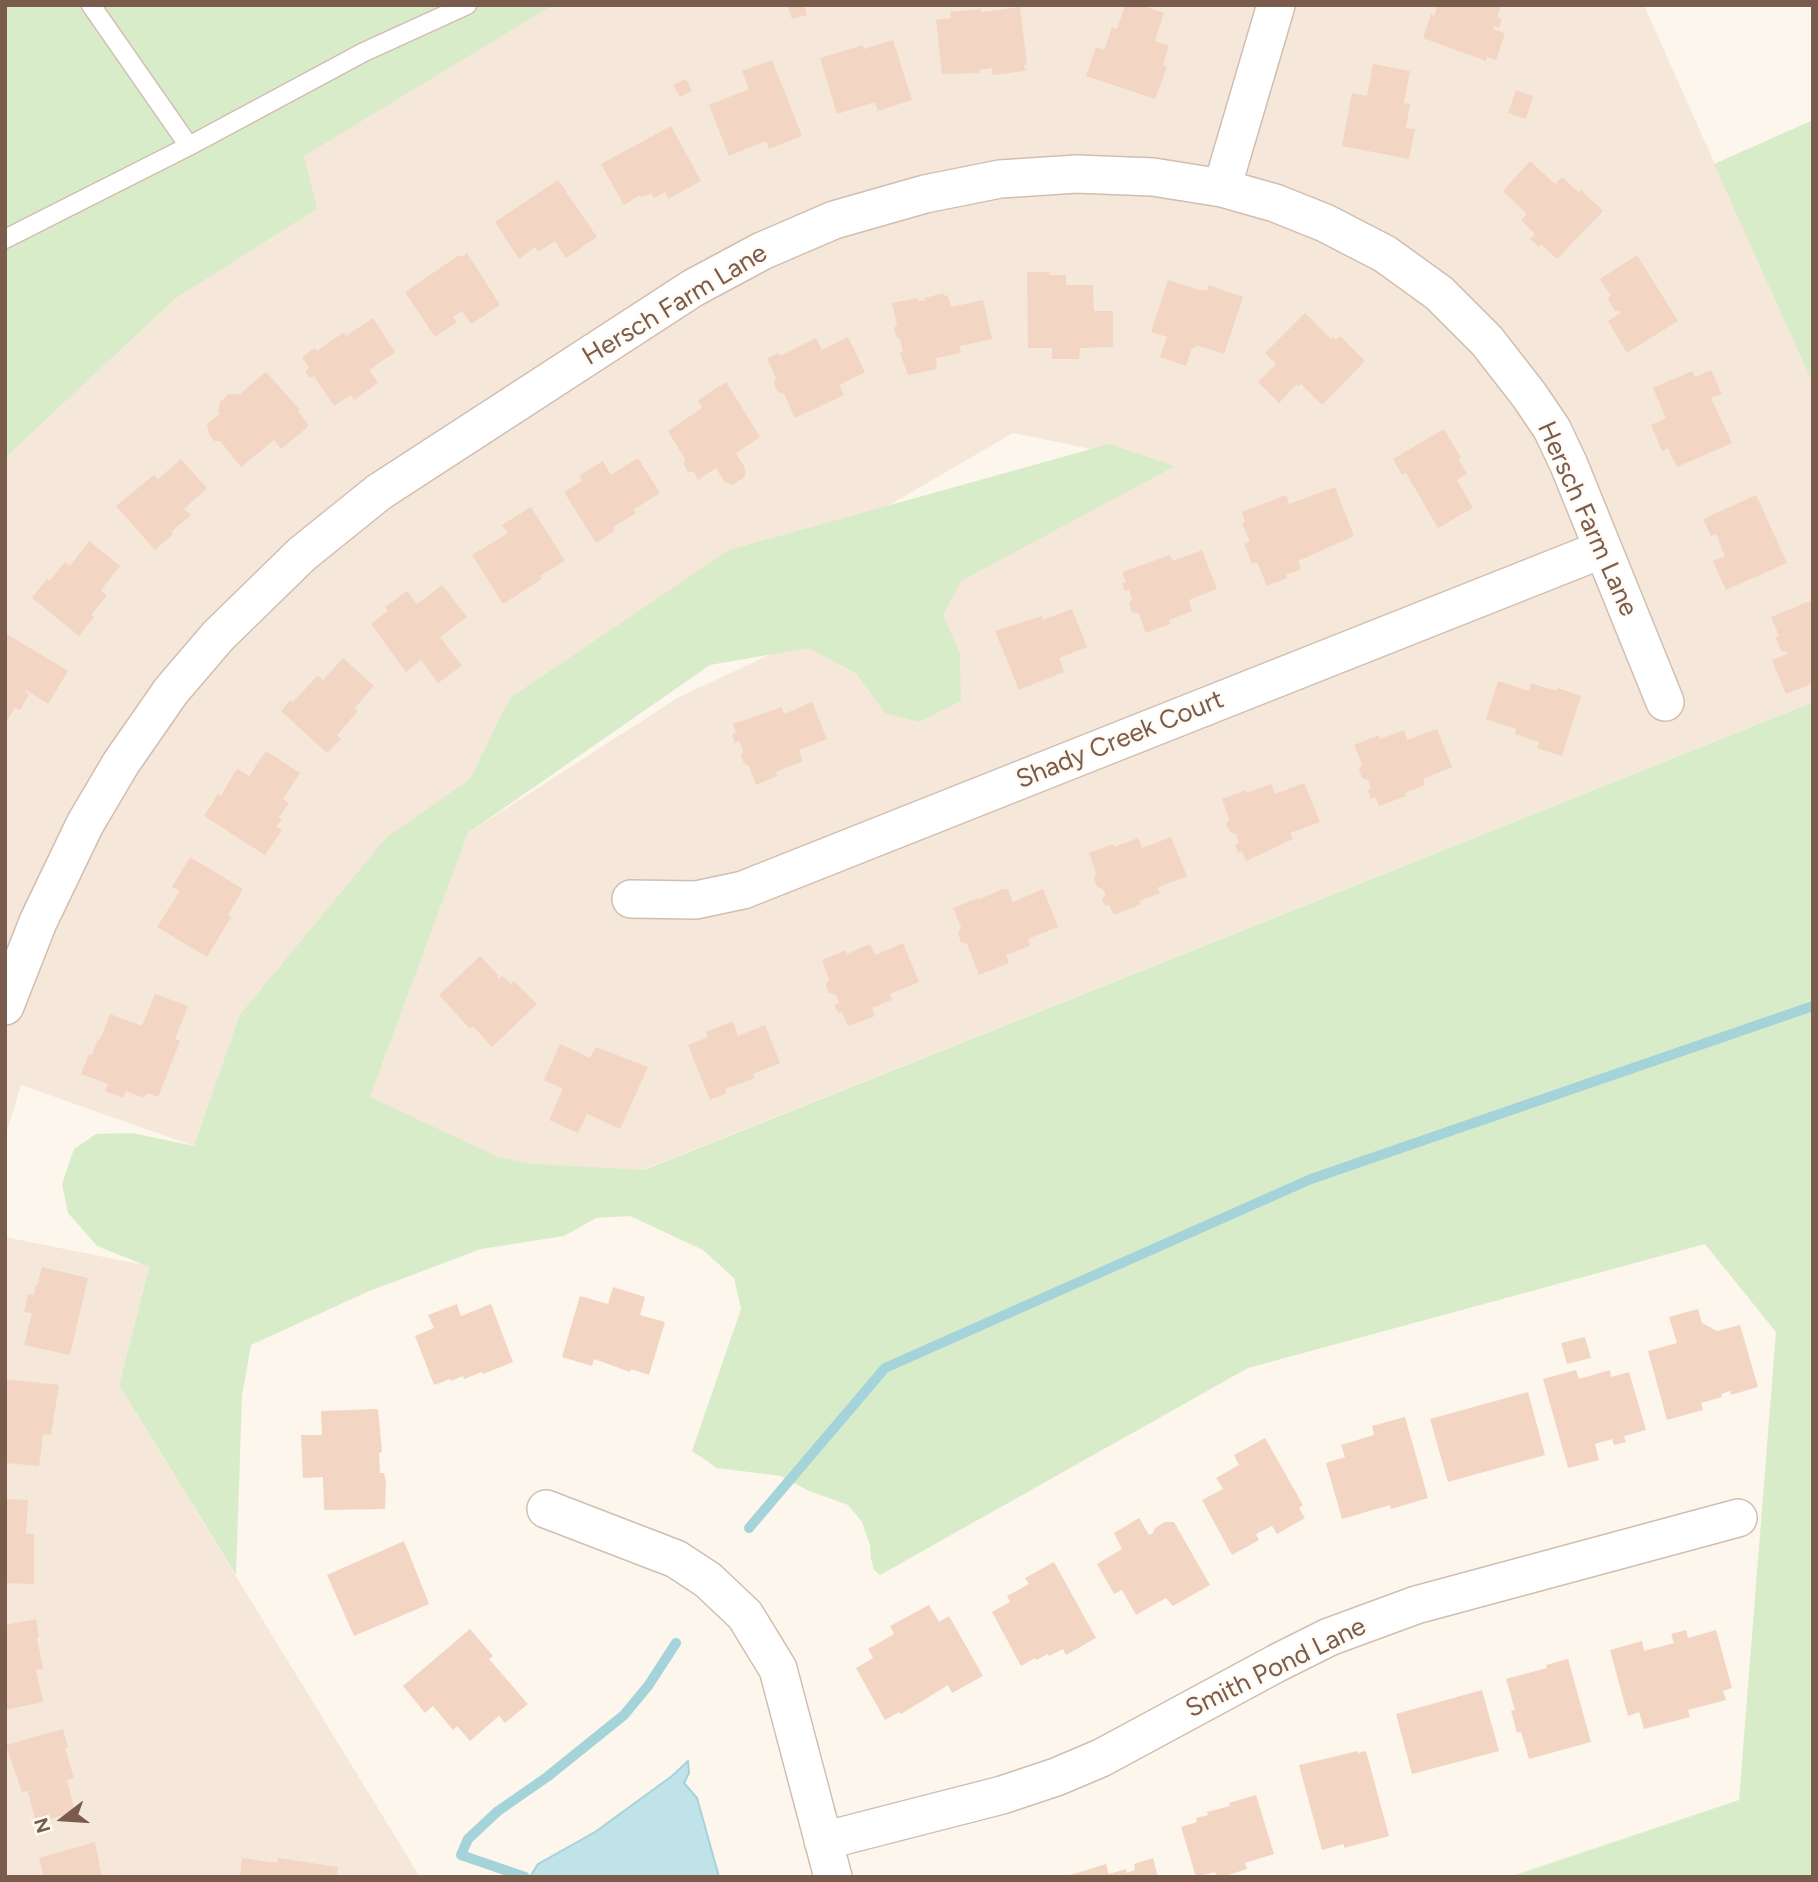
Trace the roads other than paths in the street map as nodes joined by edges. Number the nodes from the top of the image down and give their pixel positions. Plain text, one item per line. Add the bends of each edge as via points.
1 (91, 5) edge
2 (467, 5) edge
3 (1276, 5) edge
4 (189, 146) junction
5 (1222, 188) junction
6 (5, 239) edge
7 (1603, 549) junction
8 (1665, 702) dead end
9 (631, 899) dead end
10 (12, 964) edge
11 (5, 1006) edge
12 (546, 1509) dead end
13 (1738, 1518) dead end
14 (824, 1841) junction
15 (833, 1877) edge

1 - 4 lane
2 - 4 lane via 364,52
3 - 5 street
4 - 6 lane
5 - 7 street, Hersch Farm Lane via 1325,223 1385,254 1439,293 1488,341 1552,429
5 - 10 street, Hersch Farm Lane via 1153,177 1077,174 1000,179 834,220 693,288 379,492 302,554 218,636 171,691 121,763
7 - 8 street, Hersch Farm Lane
7 - 9 street, Shady Creek Court via 743,890 696,901
10 - 11 street, Hersch Farm Lane
12 - 14 street via 676,1559 708,1580 745,1615 778,1669
13 - 14 street, Smith Pond Lane via 1416,1605 1329,1637 1101,1758 1056,1777
14 - 15 street

